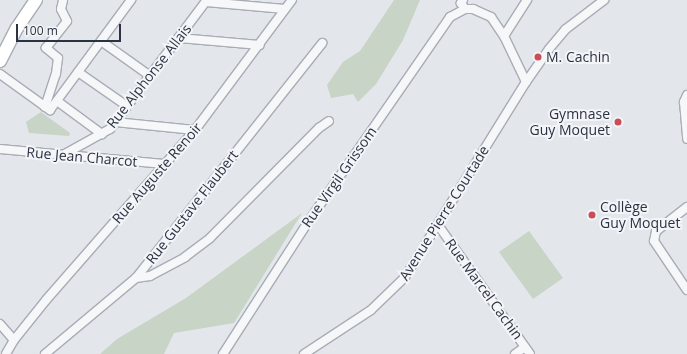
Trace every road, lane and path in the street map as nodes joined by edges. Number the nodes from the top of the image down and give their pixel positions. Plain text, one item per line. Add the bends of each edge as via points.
1 (36, 0) edge
2 (63, 0) edge
3 (131, 0) edge
4 (292, 0) edge
5 (463, 0) edge
6 (527, 0) edge
7 (604, 0) edge
8 (206, 1) edge
9 (285, 9) junction
10 (465, 9) junction
11 (504, 36) junction
12 (179, 38) junction
13 (101, 41) junction
14 (322, 43) dead end
15 (260, 45) junction
16 (0, 61) edge
17 (78, 72) junction
18 (0, 74) edge
19 (150, 76) junction
20 (526, 82) junction
21 (687, 95) edge
22 (57, 101) junction
23 (127, 106) junction
24 (45, 107) junction
25 (330, 121) dead end
26 (115, 122) junction
27 (195, 130) junction
28 (102, 134) junction
29 (687, 139) edge
30 (0, 149) edge
31 (63, 155) junction
32 (164, 164) junction
33 (687, 207) edge
34 (438, 225) junction
35 (136, 278) junction
36 (687, 290) edge
37 (0, 324) edge
38 (14, 340) junction
39 (525, 347) junction
40 (6, 354) edge
41 (45, 354) edge
42 (223, 354) edge
43 (304, 354) edge
44 (515, 354) edge
45 (530, 354) edge

1 - 16 street via 17,28
2 - 24 street via 61,9 67,21 46,48 58,58 56,74
3 - 13 street
4 - 9 street, Rue Auguste Renoir
5 - 10 street via 461,3
6 - 11 street
7 - 20 street, Avenue Pierre Courtade via 566,29
8 - 9 street
8 - 12 street, Rue Alphonse Allais
9 - 15 street, Rue Auguste Renoir
10 - 11 street via 487,13
10 - 42 street, Rue Virgil Grissom via 450,17 306,225
11 - 20 street
12 - 15 street
12 - 19 street, Rue Alphonse Allais
13 - 17 street
13 - 19 street
14 - 35 street, Rue Gustave Flaubert
15 - 27 street, Rue Auguste Renoir
17 - 22 street
17 - 23 street
18 - 24 street
19 - 23 street, Rue Alphonse Allais
20 - 34 street, Avenue Pierre Courtade
21 - 29 street via 684,102
22 - 24 street via 50,110
22 - 28 street
23 - 26 street, Rue Alphonse Allais
25 - 35 street via 319,128 210,238 185,257 150,276
26 - 27 street
26 - 28 street, Rue Alphonse Allais
27 - 32 street, Rue Auguste Renoir
28 - 31 street, Rue Alphonse Allais
30 - 31 street, Rue Jean Charcot
31 - 32 street, Rue Jean Charcot
32 - 38 street, Rue Auguste Renoir
33 - 36 street via 656,231 654,241
34 - 39 street, Rue Marcel Cachin
34 - 43 street, Avenue Pierre Courtade via 406,277 387,298
35 - 41 street, Rue Gustave Flaubert
37 - 38 street
38 - 40 street, Rue Auguste Renoir
39 - 44 street
39 - 45 street, Rue Marcel Cachin

